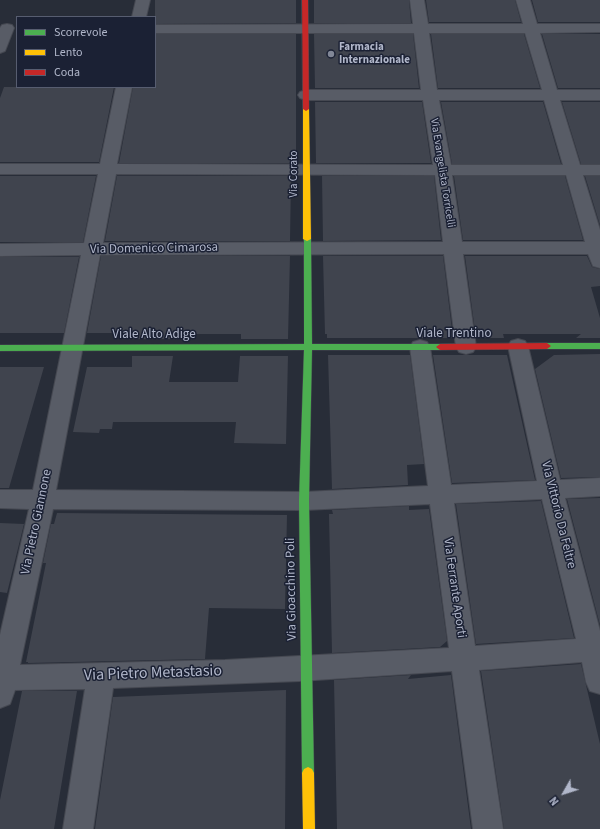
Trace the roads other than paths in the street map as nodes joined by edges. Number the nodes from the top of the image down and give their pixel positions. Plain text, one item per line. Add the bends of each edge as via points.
1 (143, 0) edge
2 (305, 0) edge
3 (417, 0) edge
4 (523, 0) edge
5 (139, 16) edge
6 (8, 28) edge
7 (306, 28) junction
8 (420, 28) junction
9 (531, 28) junction
10 (600, 28) edge
11 (156, 29) edge
12 (0, 48) edge
13 (124, 88) edge
14 (306, 95) junction
15 (430, 95) junction
16 (551, 95) junction
17 (600, 95) edge
18 (0, 169) edge
19 (107, 170) junction
20 (307, 170) junction
21 (443, 170) junction
22 (573, 170) junction
23 (600, 170) edge
24 (307, 248) junction
25 (453, 248) junction
26 (92, 249) junction
27 (0, 250) edge
28 (599, 253) edge
29 (518, 346) junction
30 (600, 346) edge
31 (420, 347) junction
32 (466, 347) junction
33 (0, 348) edge
34 (73, 348) junction
35 (308, 348) junction
36 (600, 486) edge
37 (551, 490) junction
38 (441, 495) junction
39 (0, 499) edge
40 (43, 499) junction
41 (304, 500) junction
42 (596, 649) edge
43 (464, 659) junction
44 (307, 669) junction
45 (102, 676) junction
46 (600, 682) edge
47 (1, 684) edge
48 (78, 829) edge
49 (309, 829) edge
50 (488, 829) edge

1 - 5 street
2 - 7 street, Via Corato
3 - 8 street, Via Evangelista Torricelli
4 - 9 street
6 - 12 street
7 - 8 street
7 - 11 street
7 - 14 street, Via Corato
8 - 9 street
8 - 15 street, Via Evangelista Torricelli
9 - 10 street
9 - 16 street
13 - 19 street, Via Pietro Giannone
14 - 15 street
14 - 20 street, Via Corato
15 - 16 street
15 - 21 street, Via Evangelista Torricelli
16 - 17 street
16 - 22 street
18 - 19 street
19 - 20 street
19 - 26 street, Via Pietro Giannone
20 - 21 street
20 - 24 street, Via Corato
21 - 22 street
21 - 25 street, Via Evangelista Torricelli
22 - 23 street
22 - 28 street
24 - 25 street, Via Domenico Cimarosa
24 - 26 street, Via Domenico Cimarosa
24 - 35 street, Via Corato
25 - 28 street, Via Domenico Cimarosa
25 - 32 street, Via Evangelista Torricelli
26 - 27 street, Via Domenico Cimarosa
26 - 34 street, Via Pietro Giannone
29 - 30 street, Viale Trentino
29 - 32 street, Viale Trentino
29 - 37 street, Via Vittorio Da Feltre
31 - 32 street, Viale Trentino
31 - 35 street, Viale Trentino
31 - 38 street, Via Ferrante Aporti
33 - 34 street, Viale Alto Adige
34 - 35 street, Viale Alto Adige
34 - 40 street, Via Pietro Giannone
35 - 41 street, Via Gioacchino Poli
36 - 37 street
37 - 38 street
37 - 42 street, Via Vittorio Da Feltre
38 - 41 street
38 - 43 street, Via Ferrante Aporti
39 - 40 street
40 - 41 street
40 - 47 street, Via Pietro Giannone
41 - 44 street, Via Gioacchino Poli
42 - 43 street, Via Pietro Metastasio
42 - 46 street, Via Vittorio Da Feltre
43 - 44 street, Via Pietro Metastasio
43 - 50 street, Via Ferrante Aporti
44 - 45 street, Via Pietro Metastasio
44 - 49 street, Via Gioacchino Poli
45 - 47 street, Via Pietro Metastasio
45 - 48 street

